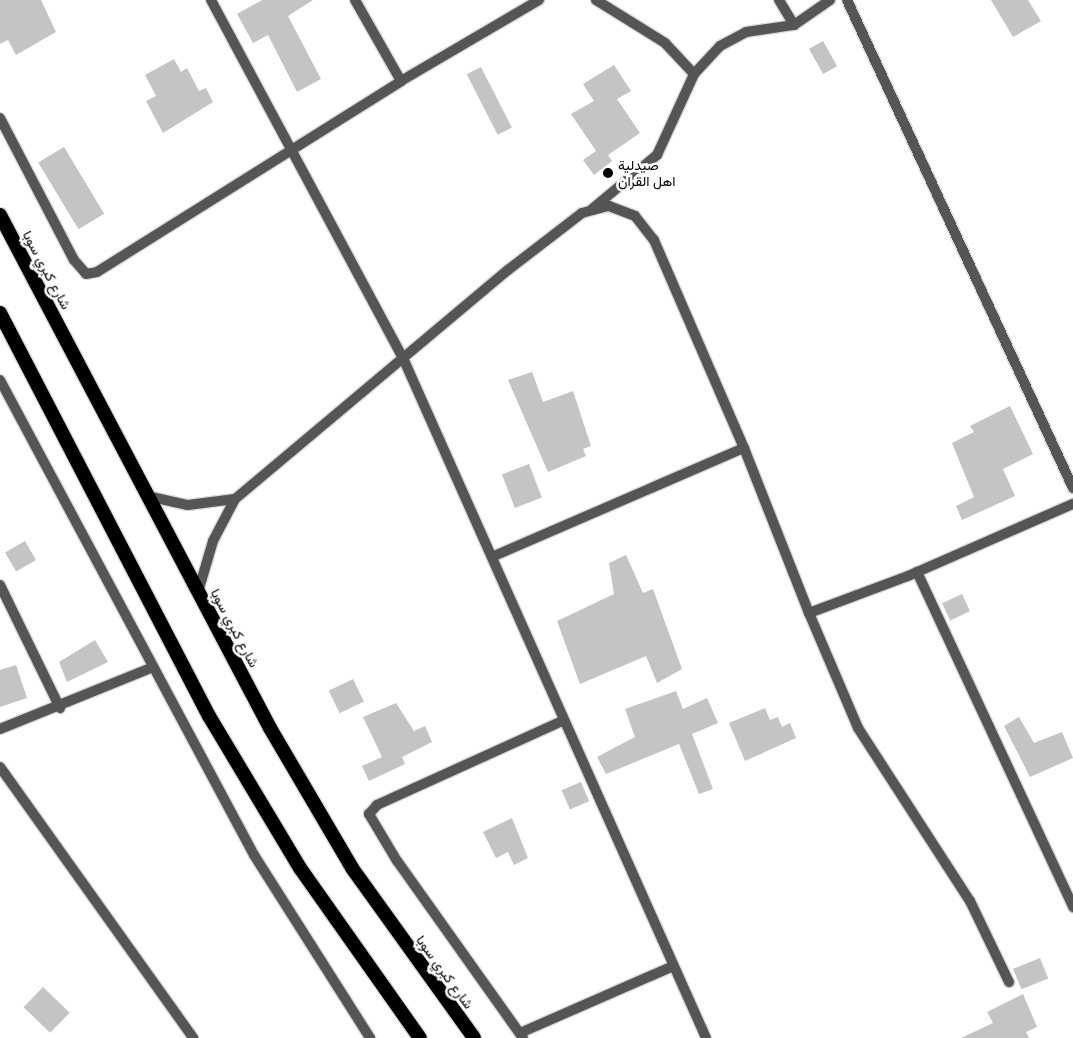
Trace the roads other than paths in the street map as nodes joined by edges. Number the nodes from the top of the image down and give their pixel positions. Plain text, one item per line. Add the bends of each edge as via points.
1 (210, 0) edge
2 (355, 0) edge
3 (539, 0) edge
4 (596, 0) edge
5 (779, 0) edge
6 (830, 0) edge
7 (847, 0) edge
8 (794, 25) junction
9 (694, 74) junction
10 (401, 81) junction
11 (0, 118) edge
12 (292, 150) junction
13 (592, 209) junction
14 (0, 215) edge
15 (0, 314) edge
16 (403, 358) junction
17 (0, 380) edge
18 (744, 448) junction
19 (1073, 488) edge
20 (147, 496) junction
21 (235, 498) junction
22 (1073, 504) edge
23 (494, 556) junction
24 (918, 572) junction
25 (0, 585) edge
26 (198, 592) junction
27 (809, 613) junction
28 (151, 668) junction
29 (60, 708) junction
30 (564, 720) junction
31 (0, 729) edge
32 (0, 767) edge
33 (1073, 907) edge
34 (673, 966) junction
35 (1009, 982) dead end
36 (522, 1036) edge
37 (193, 1038) edge
38 (370, 1038) edge
39 (420, 1038) edge
40 (474, 1038) edge
41 (706, 1038) edge

1 - 12 street
2 - 10 street
3 - 10 street
4 - 9 street via 665,43
5 - 8 street
6 - 8 street
7 - 19 street
8 - 9 street via 737,35
9 - 13 street via 665,144
10 - 12 street
11 - 12 street via 74,260 86,274 106,268
12 - 16 street
13 - 16 street via 508,270
13 - 18 street via 617,207 649,231
14 - 20 highway, شارع كبري سوبا
15 - 39 highway via 209,716 300,868
16 - 21 street
16 - 23 street
17 - 28 street
18 - 23 street
18 - 27 street
20 - 21 street via 188,505
20 - 26 highway, شارع كبري سوبا
21 - 26 street via 213,541
22 - 24 street
23 - 30 street
24 - 27 street
24 - 33 street
25 - 29 street
26 - 40 highway, شارع كبري سوبا via 352,868
27 - 35 street via 858,728 970,901
28 - 29 street
28 - 38 street via 288,915
29 - 31 street
30 - 34 street
30 - 36 street via 377,805 369,814
32 - 37 street
34 - 36 street
34 - 41 street

